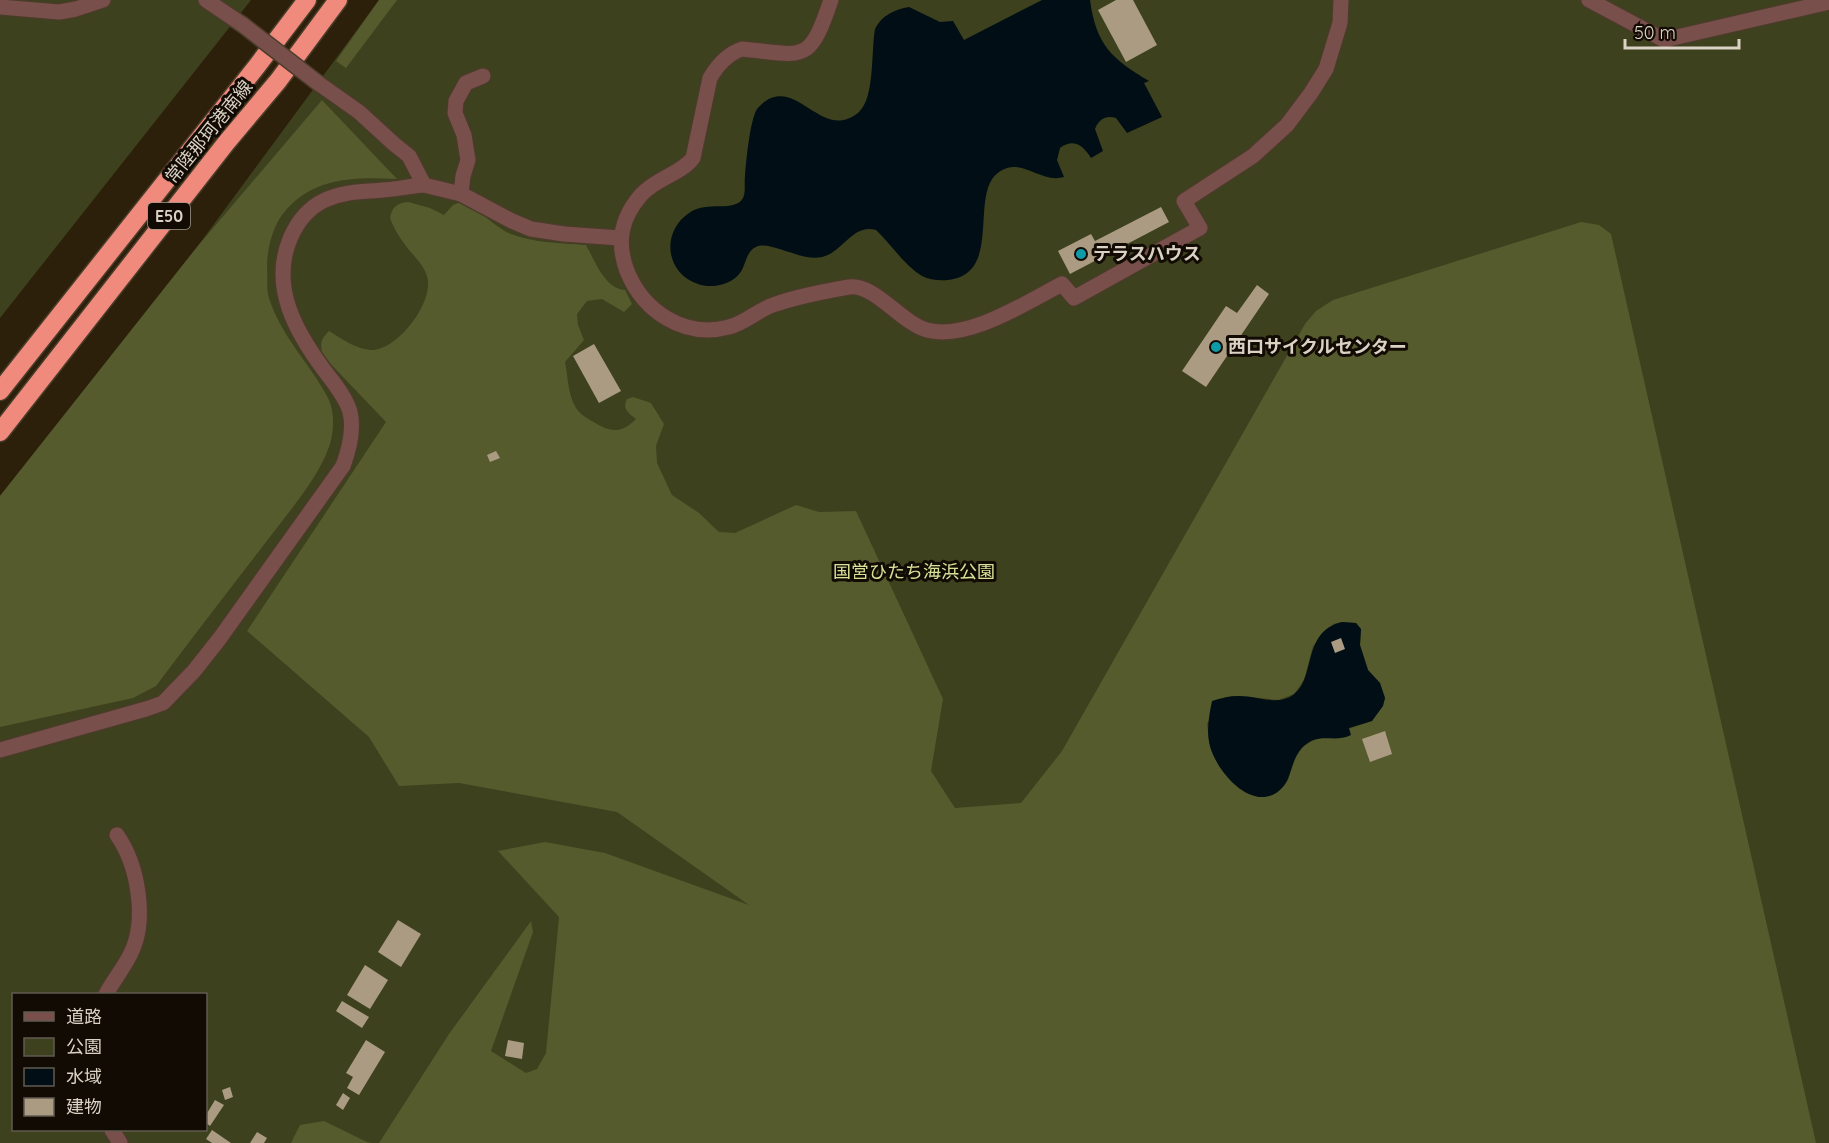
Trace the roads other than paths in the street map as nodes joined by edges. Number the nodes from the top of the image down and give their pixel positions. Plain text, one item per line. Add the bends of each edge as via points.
1 (103, 0) edge
2 (206, 0) edge
3 (307, 0) edge
4 (338, 0) edge
5 (831, 0) edge
6 (1341, 0) edge
7 (1589, 0) edge
8 (1829, 2) edge
9 (0, 7) edge
10 (483, 76) dead end
11 (424, 184) junction
12 (461, 194) junction
13 (620, 238) junction
14 (0, 391) edge
15 (0, 432) edge
16 (0, 750) edge
17 (117, 835) dead end
18 (107, 993) edge

1 - 9 street via 51,12
2 - 11 street, bridge via 359,112 409,156
3 - 14 highway, 常陸那珂港南線 / E50
4 - 15 highway, 常陸那珂港南線 / E50
5 - 13 street via 822,28 810,47 788,54 742,49 717,66 710,78 693,158 641,195
6 - 13 street via 1340,23 1326,69 1287,125 1253,156 1184,201 1200,228 1074,298 1062,284 969,328 927,330 864,289 850,287 779,303 728,327 690,328 670,321 644,301 622,257
7 - 8 street via 1664,40
10 - 12 street via 466,83 456,101 455,113 468,160
11 - 12 street
11 - 16 street via 351,192 326,199 309,209 295,227 282,272 285,295 305,344 346,402 350,414 349,450 343,466 220,638 163,703
12 - 13 street via 531,229
17 - 18 street via 134,866 139,891 138,923 130,955

